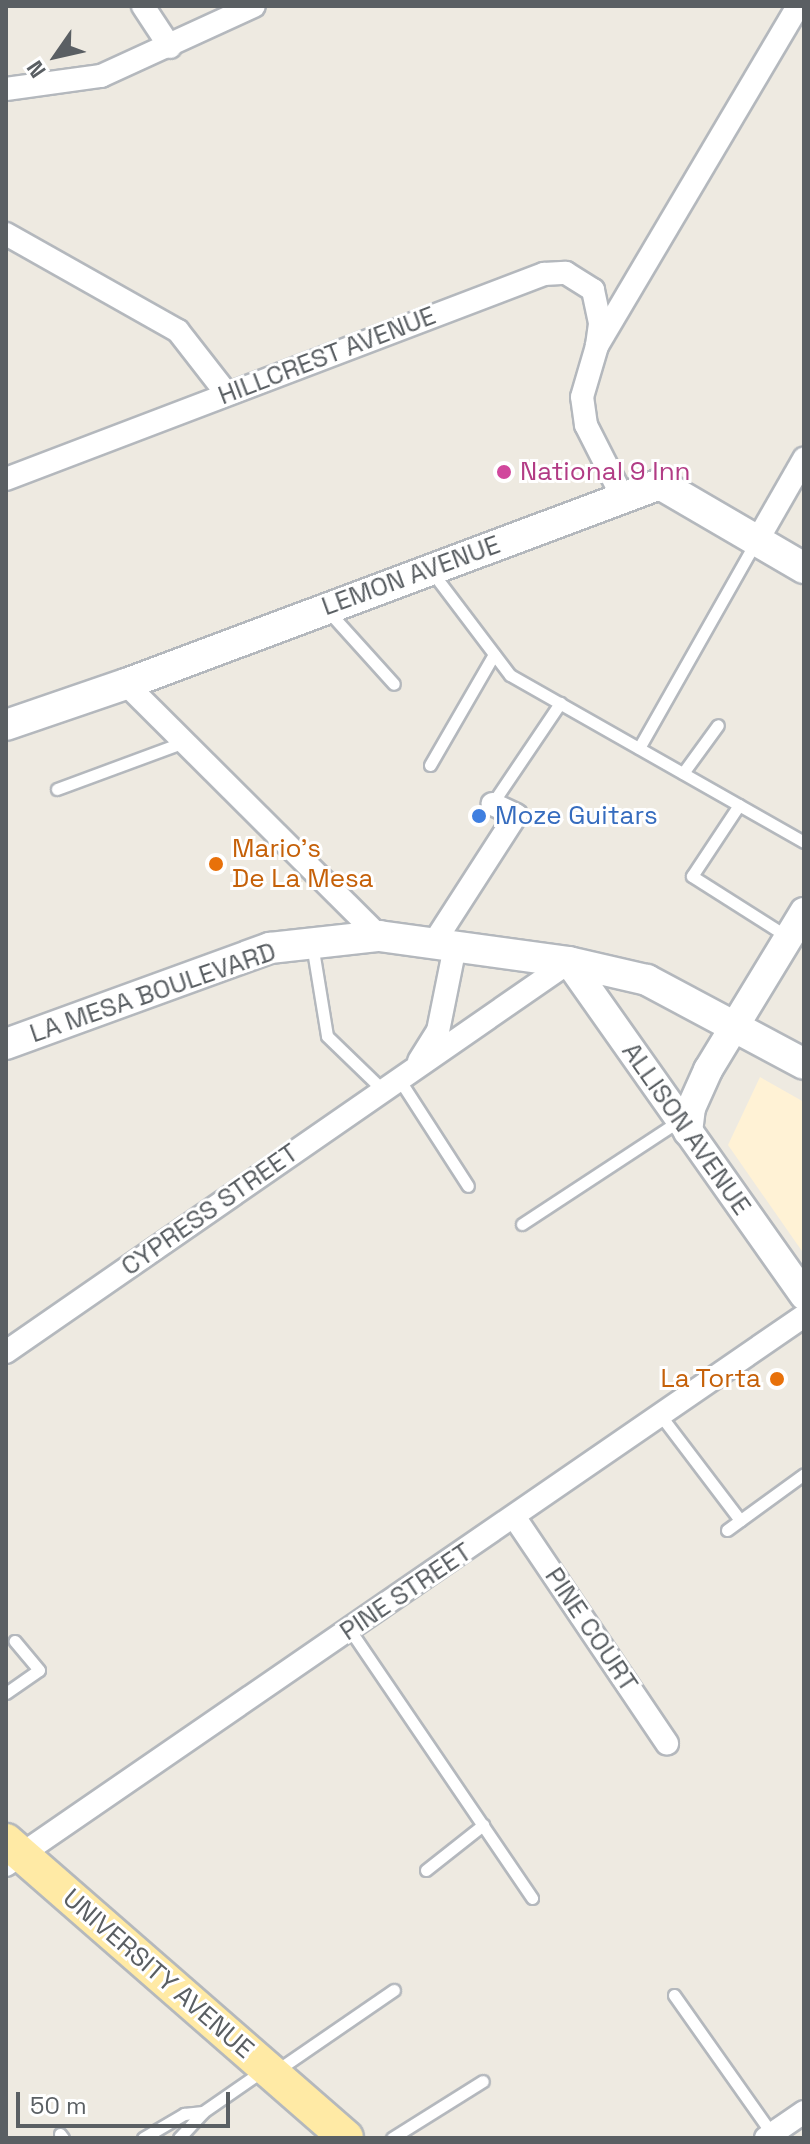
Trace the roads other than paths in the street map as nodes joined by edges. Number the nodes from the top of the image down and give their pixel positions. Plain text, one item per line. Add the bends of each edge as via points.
1 (143, 6) edge
2 (254, 6) edge
3 (798, 6) edge
4 (170, 47) junction
5 (6, 89) edge
6 (6, 234) edge
7 (597, 346) junction
8 (227, 394) junction
9 (804, 459) edge
10 (6, 479) edge
11 (623, 498) junction
12 (757, 541) junction
13 (429, 568) junction
14 (804, 568) edge
15 (325, 608) junction
16 (494, 654) junction
17 (126, 684) junction
18 (394, 684) dead end
19 (560, 703) junction
20 (6, 725) edge
21 (718, 725) dead end
22 (185, 742) junction
23 (639, 748) junction
24 (430, 765) dead end
25 (683, 773) junction
26 (57, 789) dead end
27 (492, 804) joint
28 (739, 805) junction
29 (804, 842) edge
30 (804, 912) edge
31 (379, 936) junction
32 (789, 937) junction
33 (312, 944) junction
34 (444, 945) junction
35 (569, 962) junction
36 (738, 1025) junction
37 (6, 1044) edge
38 (804, 1064) edge
39 (399, 1079) junction
40 (684, 1126) junction
41 (468, 1186) dead end
42 (522, 1224) dead end
43 (804, 1295) edge
44 (804, 1316) edge
45 (6, 1352) edge
46 (661, 1416) junction
47 (804, 1474) edge
48 (515, 1518) junction
49 (740, 1520) junction
50 (727, 1530) dead end
51 (350, 1630) junction
52 (15, 1641) dead end
53 (6, 1693) edge
54 (667, 1743) dead end
55 (483, 1825) junction
56 (11, 1853) edge
57 (426, 1870) dead end
58 (532, 1898) dead end
59 (394, 1990) dead end
60 (674, 1995) dead end
61 (269, 2071) junction
62 (483, 2081) dead end
63 (203, 2112) junction
64 (804, 2112) edge
65 (769, 2136) edge
66 (143, 2138) edge
67 (179, 2138) edge
68 (346, 2138) edge
69 (392, 2138) edge

1 - 4 street
2 - 4 street
3 - 7 street, HILLCREST AVENUE
4 - 5 street via 101,76
6 - 8 street via 178,331
7 - 8 street, HILLCREST AVENUE via 600,324 593,290 576,277 555,272
7 - 11 street, HILLCREST AVENUE via 582,397 586,425
8 - 10 street, HILLCREST AVENUE
9 - 12 street
11 - 12 main road, LEMON AVENUE via 660,484
11 - 13 main road, LEMON AVENUE
12 - 14 main road, LEMON AVENUE
12 - 23 lane
13 - 15 main road, LEMON AVENUE
13 - 16 lane
15 - 17 main road, LEMON AVENUE
15 - 18 lane
16 - 19 lane via 510,675
16 - 24 lane
17 - 20 main road, LEMON AVENUE
17 - 22 street
19 - 23 lane
19 - 27 lane
21 - 25 lane
22 - 26 lane
22 - 31 street
23 - 25 lane
25 - 28 lane
27 - 34 street via 516,815
28 - 29 lane
28 - 32 lane via 692,876
30 - 32 street
31 - 33 main road, LA MESA BOULEVARD
31 - 34 main road, LA MESA BOULEVARD
32 - 36 street
33 - 37 main road, LA MESA BOULEVARD via 270,948
33 - 39 lane via 327,1036
34 - 35 main road, LA MESA BOULEVARD
34 - 39 street, CYPRESS STREET via 438,1031
35 - 36 main road, LA MESA BOULEVARD via 647,980
35 - 39 street, CYPRESS STREET
35 - 40 street, ALLISON AVENUE
36 - 38 main road, LA MESA BOULEVARD
36 - 40 street via 696,1095
39 - 41 lane
39 - 45 street, CYPRESS STREET
40 - 42 lane
40 - 43 street, ALLISON AVENUE
44 - 46 street, PINE STREET
46 - 48 street, PINE STREET
46 - 49 lane
47 - 49 lane
48 - 51 street, PINE STREET
48 - 54 street, PINE COURT
49 - 50 lane
51 - 55 lane
51 - 56 street, PINE STREET
52 - 53 lane via 39,1670
55 - 57 lane
55 - 58 lane
56 - 61 main road, UNIVERSITY AVENUE
59 - 61 lane
60 - 65 lane
61 - 63 lane
61 - 68 main road, UNIVERSITY AVENUE
62 - 69 lane
63 - 66 lane via 184,2114
63 - 67 lane
64 - 65 street

